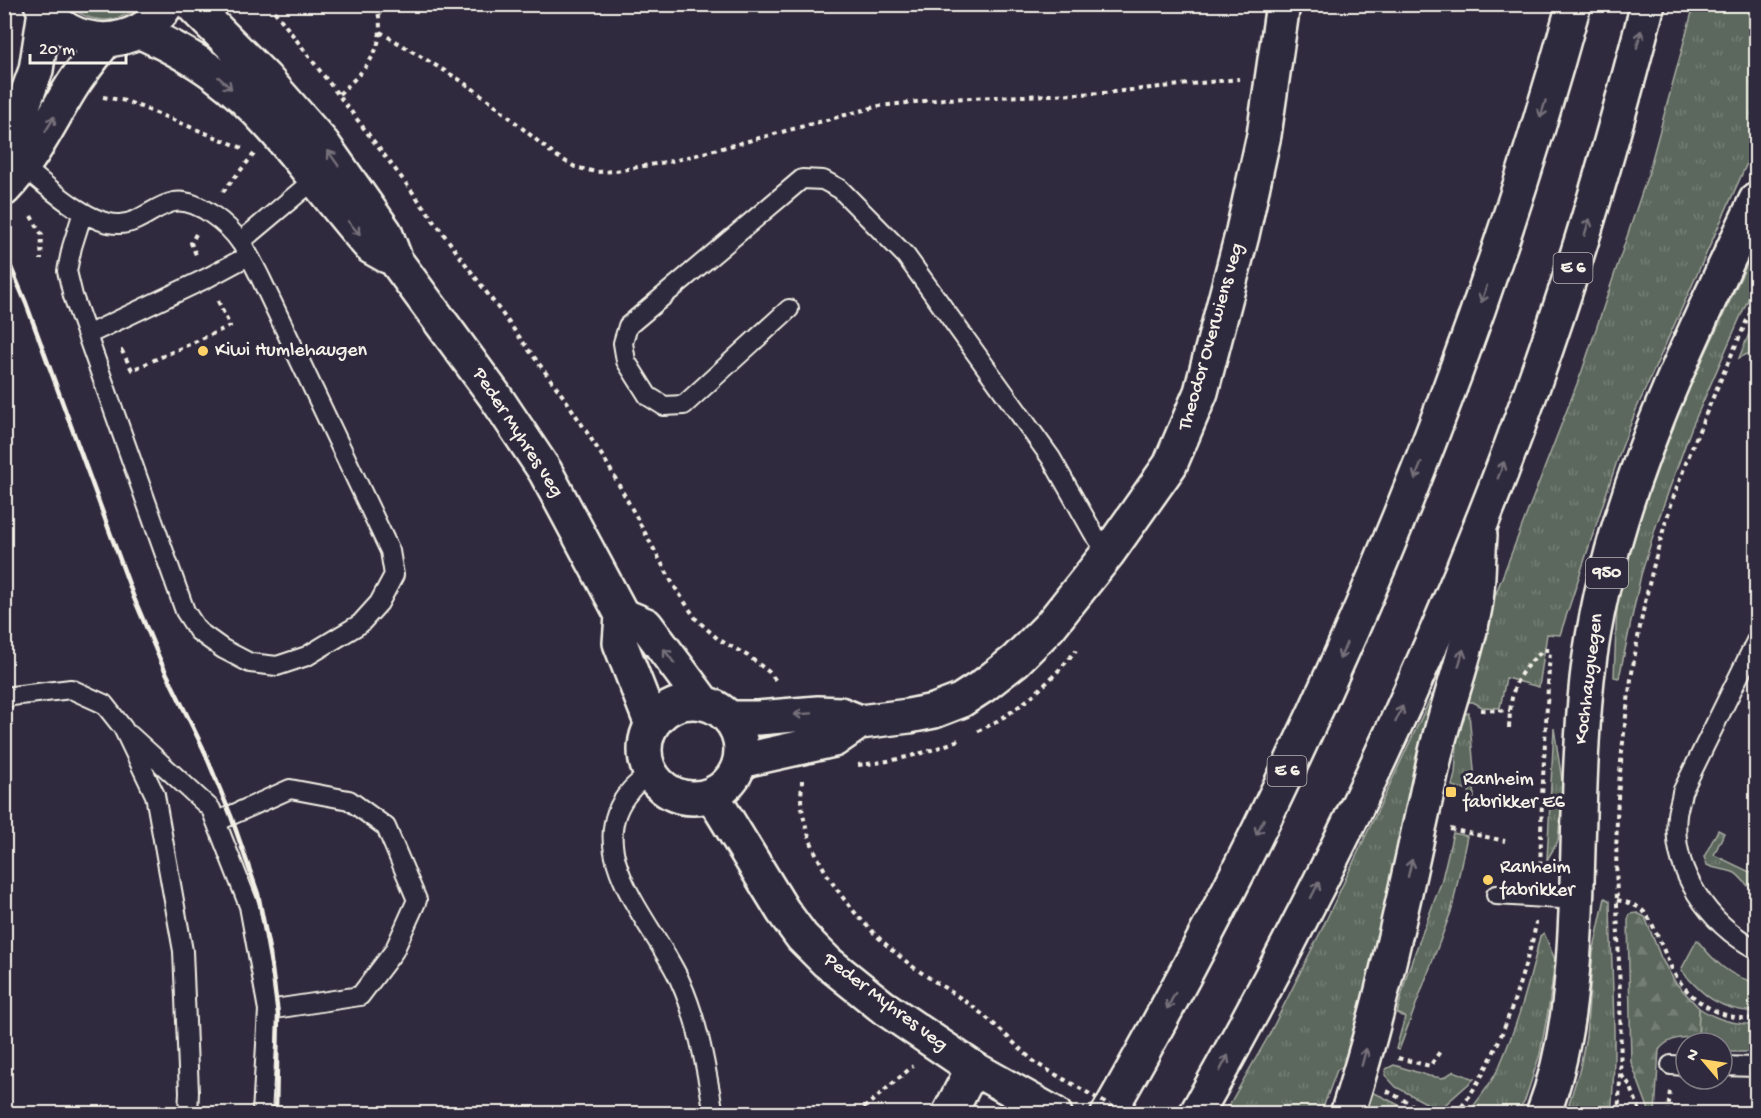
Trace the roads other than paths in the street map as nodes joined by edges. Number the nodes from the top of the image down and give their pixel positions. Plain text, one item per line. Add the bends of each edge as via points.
1 (167, 4) edge
2 (191, 4) edge
3 (1283, 4) edge
4 (1553, 4) edge
5 (1574, 4) edge
6 (1648, 4) edge
7 (43, 8) edge
8 (139, 31) junction
9 (105, 41) junction
10 (1560, 53) junction
11 (10, 166) edge
12 (315, 179) junction
13 (1756, 200) edge
14 (83, 212) junction
15 (244, 249) junction
16 (396, 261) junction
17 (789, 309) dead end
18 (87, 335) junction
19 (1480, 525) junction
20 (1108, 553) junction
21 (622, 615) junction
22 (1756, 641) edge
23 (4, 700) edge
24 (717, 710) junction
25 (860, 722) junction
26 (652, 725) junction
27 (123, 728) junction
28 (740, 761) junction
29 (651, 773) junction
30 (712, 795) junction
31 (216, 822) junction
32 (1496, 895) dead end
33 (1576, 900) junction
34 (1756, 949) edge
35 (268, 1010) junction
36 (1734, 1066) edge
37 (1756, 1067) edge
38 (974, 1068) junction
39 (188, 1113) edge
40 (262, 1113) edge
41 (714, 1113) edge
42 (949, 1113) edge
43 (1055, 1113) edge
44 (1108, 1113) edge
45 (1196, 1113) edge
46 (1347, 1113) edge
47 (1543, 1113) edge

1 - 8 main road via 154,21
16 -> 2 main road, Peder Myhres veg via 386,232 323,144 265,78
3 - 20 main road, Theodor Overwiens veg via 1263,135 1242,235 1201,392 1170,465
4 - 10 main road, E 6
5 - 10 main road, E 6
19 -> 6 main road, E 6 via 1533,388 1586,230
7 - 9 main road via 72,33
7 - 11 main road via 36,70 21,111
8 - 9 main road
8 -> 12 main road, Peder Myhres veg via 215,74 250,105
11 -> 9 main road via 48,127 72,85
10 -> 44 main road, E 6 via 1514,203 1444,406 1327,689 1207,932
11 - 14 lane
12 - 15 lane
12 -> 16 main road, Peder Myhres veg via 371,246
13 - 33 main road, Kochhaugvegen / 950 via 1669,388 1640,458 1616,536 1587,678
14 - 15 lane via 118,224 138,220 172,202 183,202 211,212
14 - 18 lane via 67,271
15 - 18 lane via 207,278
15 - 18 lane via 390,551 394,574 379,603 360,624 307,656 278,666 250,663 198,631 185,611
16 - 21 main road, Peder Myhres veg via 545,471
17 - 20 lane via 684,405 664,406 648,396 626,361 623,343 628,326 802,179 823,180 840,189 906,256 1051,458
45 -> 19 main road, E 6 via 1331,859 1397,720
46 -> 19 main road via 1379,996 1438,739 1471,624
20 - 25 main road, Theodor Overwiens veg via 1050,626 983,686 934,711
24 -> 21 main road via 646,625
21 - 26 main road via 620,643
22 - 34 lane via 1682,792 1677,816 1686,874 1708,910 1730,932
23 - 27 lane via 71,689 104,704
25 -> 24 main road, Theodor Overwiens veg via 840,714 758,718
24 - 26 main road via 689,701 661,713
24 - 28 main road via 738,731
25 - 28 main road, Theodor Overwiens veg via 834,740
26 - 29 main road via 645,754
27 - 31 lane via 211,809
27 - 39 lane via 155,795 183,951
28 - 30 main road via 735,775
29 - 30 main road via 656,782 682,797
29 - 41 lane via 630,790 621,804 612,831 612,845 631,898 680,980 700,1038
30 - 38 main road, Peder Myhres veg via 802,937 883,1007
31 - 35 lane via 249,906
31 - 35 lane via 290,789 349,800 386,827 417,900 394,951 360,996
32 - 33 lane
33 - 47 main road, Kochhaugvegen / 950 via 1569,1011
35 - 40 lane
36 - 37 lane
38 - 42 main road
38 - 43 main road, Peder Myhres veg

